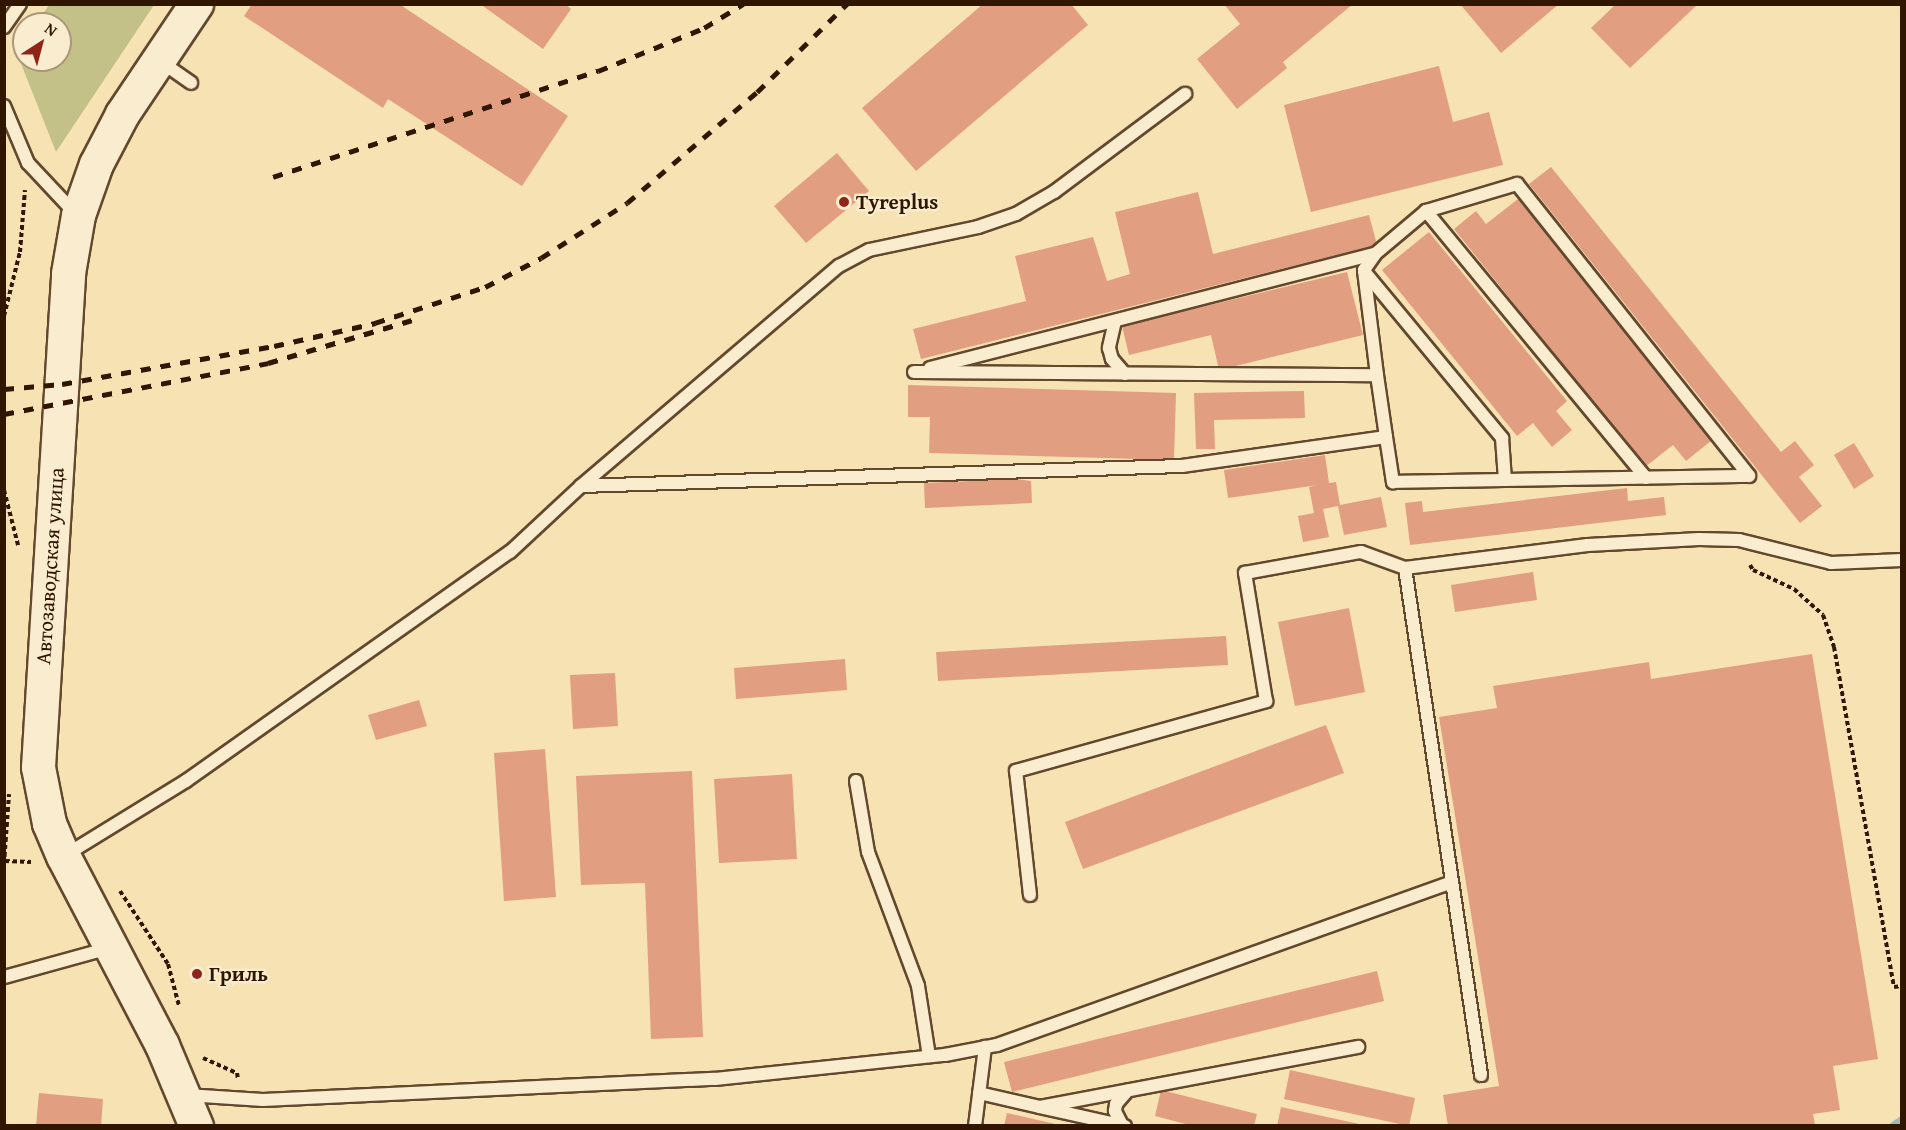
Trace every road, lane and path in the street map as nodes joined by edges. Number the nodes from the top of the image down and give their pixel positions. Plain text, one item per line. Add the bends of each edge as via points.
1 (20, 4) edge
2 (196, 4) edge
3 (4, 27) edge
4 (158, 60) junction
5 (191, 83) dead end
6 (1185, 94) dead end
7 (4, 105) edge
8 (28, 163) junction
9 (1426, 211) junction
10 (78, 215) junction
11 (1375, 254) junction
12 (1364, 270) junction
13 (4, 316) edge
14 (1115, 321) junction
15 (1125, 374) junction
16 (1377, 375) junction
17 (1386, 437) junction
18 (1646, 478) junction
19 (1505, 480) junction
20 (581, 486) junction
21 (1739, 540) junction
22 (1902, 560) edge
23 (1405, 568) junction
24 (856, 781) dead end
25 (63, 856) junction
26 (1452, 882) junction
27 (115, 886) dead end
28 (1030, 895) dead end
29 (110, 948) junction
30 (4, 977) edge
31 (1902, 986) edge
32 (183, 1018) dead end
33 (985, 1047) junction
34 (1358, 1047) dead end
35 (197, 1052) dead end
36 (929, 1056) junction
37 (1481, 1075) dead end
38 (1128, 1090) junction
39 (979, 1094) junction
40 (185, 1095) junction
41 (241, 1098) junction
42 (1040, 1107) junction
43 (196, 1125) edge
44 (975, 1125) edge
45 (1124, 1125) edge

1 - 3 lane
2 - 4 street, Автозаводская улица
4 - 5 lane
4 - 10 street, Автозаводская улица via 102,154
6 - 20 lane via 1054,192 1016,214 978,227 869,250 839,266
7 - 8 lane
8 - 10 lane
8 - 13 path via 20,252
9 - 11 lane
9 - 18 lane
9 - 18 lane via 1517,184 1749,476
10 - 25 street, Автозаводская улица via 68,273 39,725 42,796
11 - 12 lane
11 - 14 lane
12 - 16 lane
12 - 19 lane via 1502,438
14 - 15 lane via 1109,348 1112,359
14 - 15 lane via 914,372
15 - 16 lane
16 - 17 lane
17 - 19 lane via 1393,482
17 - 20 lane via 1182,466
18 - 19 lane
20 - 25 lane via 500,559 186,781
21 - 22 lane via 1831,563
21 - 23 lane via 1588,545
21 - 31 path via 1753,570 1794,589 1823,615 1831,636 1894,987
23 - 26 lane
23 - 28 lane via 1361,552 1245,573 1266,701 1016,771
24 - 36 lane via 868,852 918,986
25 - 29 street, Автозаводская улица
26 - 33 lane
26 - 37 lane
27 - 32 path via 168,964
29 - 30 lane
29 - 40 street, Автозаводская улица
33 - 36 lane
33 - 39 lane
34 - 38 lane
35 - 41 path via 212,1065 237,1073
36 - 41 lane via 716,1080
38 - 42 lane
38 - 45 lane via 1115,1111
39 - 42 lane
39 - 44 lane
40 - 41 lane
40 - 43 street, Автозаводская улица
42 - 45 lane

